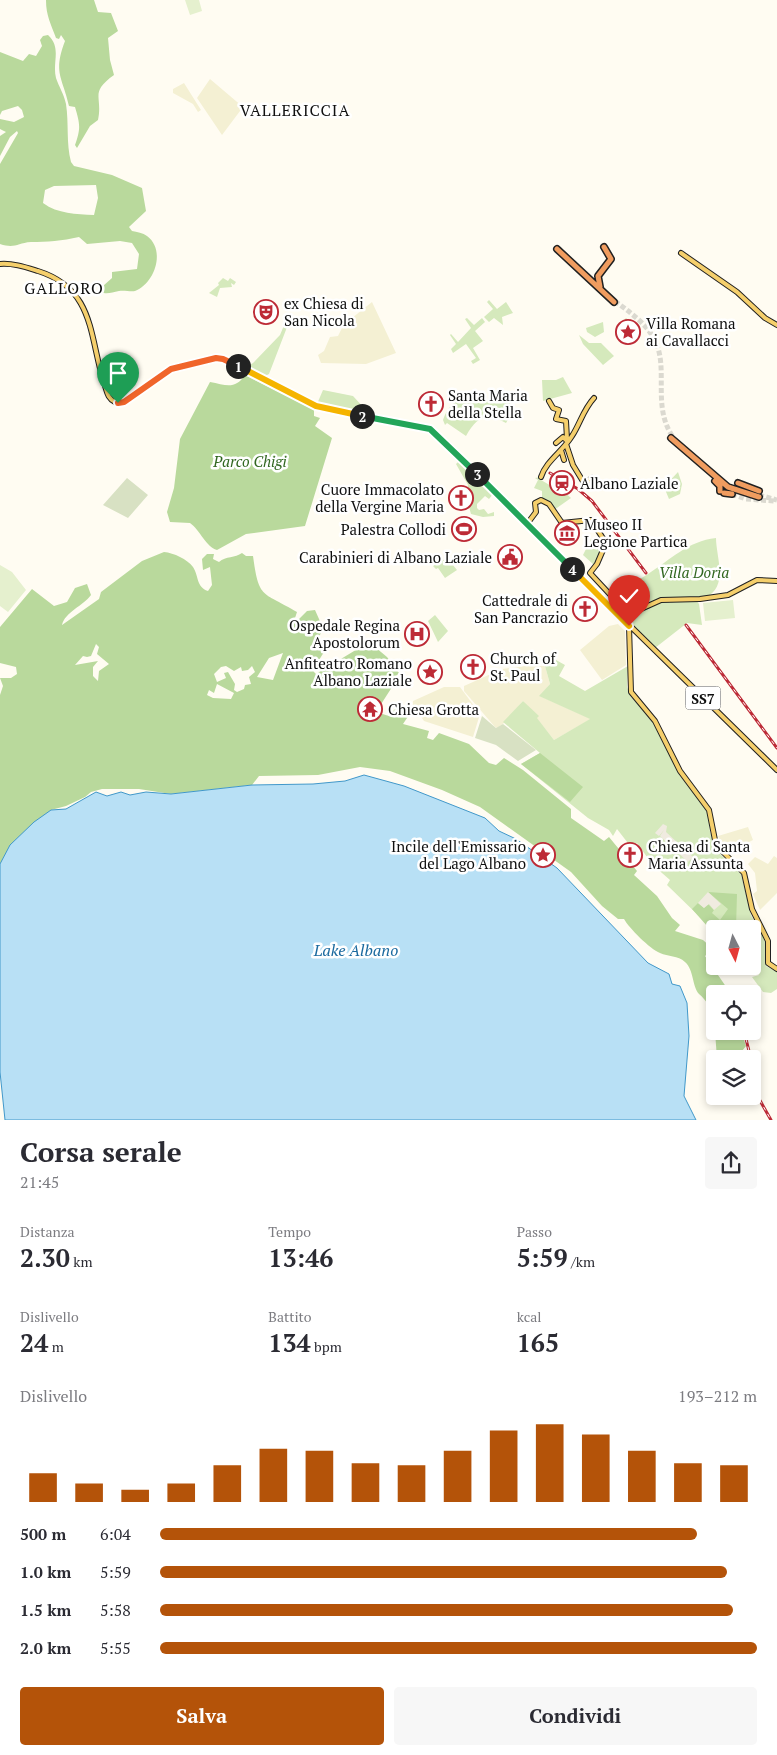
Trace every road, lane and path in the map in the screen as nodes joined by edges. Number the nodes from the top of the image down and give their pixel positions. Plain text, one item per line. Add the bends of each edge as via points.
1 (604, 247) dead end
2 (557, 249) dead end
3 (681, 253) dead end
4 (0, 264) edge
5 (777, 325) edge
6 (594, 398) dead end
7 (549, 401) dead end
8 (672, 438) tunnel mouth
9 (567, 441) junction
10 (556, 443) dead end
11 (561, 450) junction
12 (688, 454) junction
13 (564, 460) dead end
14 (698, 463) junction
15 (541, 478) dead end
16 (592, 478) dead end
17 (738, 483) dead end
18 (734, 491) junction
19 (527, 524) junction
20 (777, 581) edge
21 (618, 611) junction
22 (623, 616) junction
23 (627, 625) junction
24 (777, 770) edge
25 (777, 969) edge

1 - 2 highway via 611,259 598,275 600,286 615,302
3 - 5 main road
4 - 19 main road via 41,272 70,288 87,317 97,362 114,402 123,403 166,372 210,359 223,359 324,408 430,429
6 - 9 main road
7 - 9 main road via 552,408 559,410 556,419 566,421
8 - 12 highway
9 - 10 main road via 563,437
9 - 11 main road
9 - 16 main road via 574,465 584,483
11 - 13 main road
11 - 15 main road
12 - 14 highway
12 - 18 highway
14 - 18 highway
14 - 18 highway via 722,492
17 - 18 highway via 759,494
19 - 21 main road
19 - 21 main road via 536,512 535,503 541,500 562,523 591,520 606,543 590,573 617,602
20 - 22 main road via 756,580 728,595 661,600
21 - 22 main road
22 - 23 main road
23 - 24 main road, SS7
23 - 25 main road via 629,687 637,702 655,721 680,771 709,810 716,845 744,873 752,909 768,941 768,962

